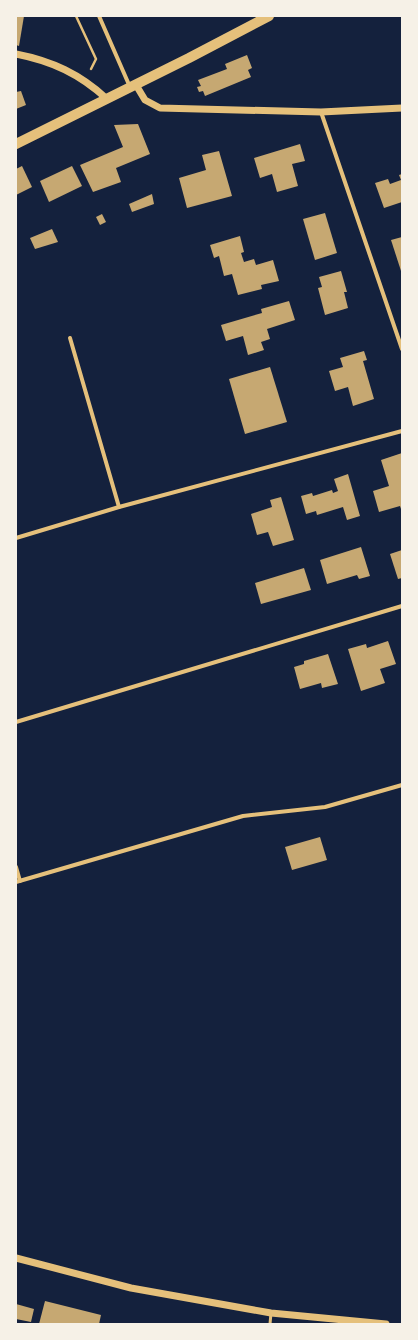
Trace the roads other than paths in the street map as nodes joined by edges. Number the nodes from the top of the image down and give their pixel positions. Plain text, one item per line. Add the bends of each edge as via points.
1 (99, 16) edge
2 (269, 16) edge
3 (16, 54) edge
4 (133, 86) junction
5 (107, 99) junction
6 (402, 108) edge
7 (321, 112) junction
8 (16, 144) edge
9 (70, 338) dead end
10 (402, 349) edge
11 (402, 431) edge
12 (119, 507) junction
13 (16, 538) edge
14 (402, 606) edge
15 (16, 722) edge
16 (402, 785) edge
17 (16, 868) edge
18 (18, 881) edge
19 (16, 1258) edge
20 (272, 1313) junction
21 (270, 1324) edge
22 (386, 1324) edge

1 - 4 street
2 - 4 main road
3 - 5 street via 68,70
4 - 5 main road
4 - 7 street via 151,105 160,108
5 - 8 main road
6 - 7 street
7 - 10 street
9 - 12 street
11 - 12 street
12 - 13 street
14 - 15 street
16 - 18 street via 325,807 243,816
17 - 18 street
19 - 20 street via 132,1288
20 - 21 lane
20 - 22 street

